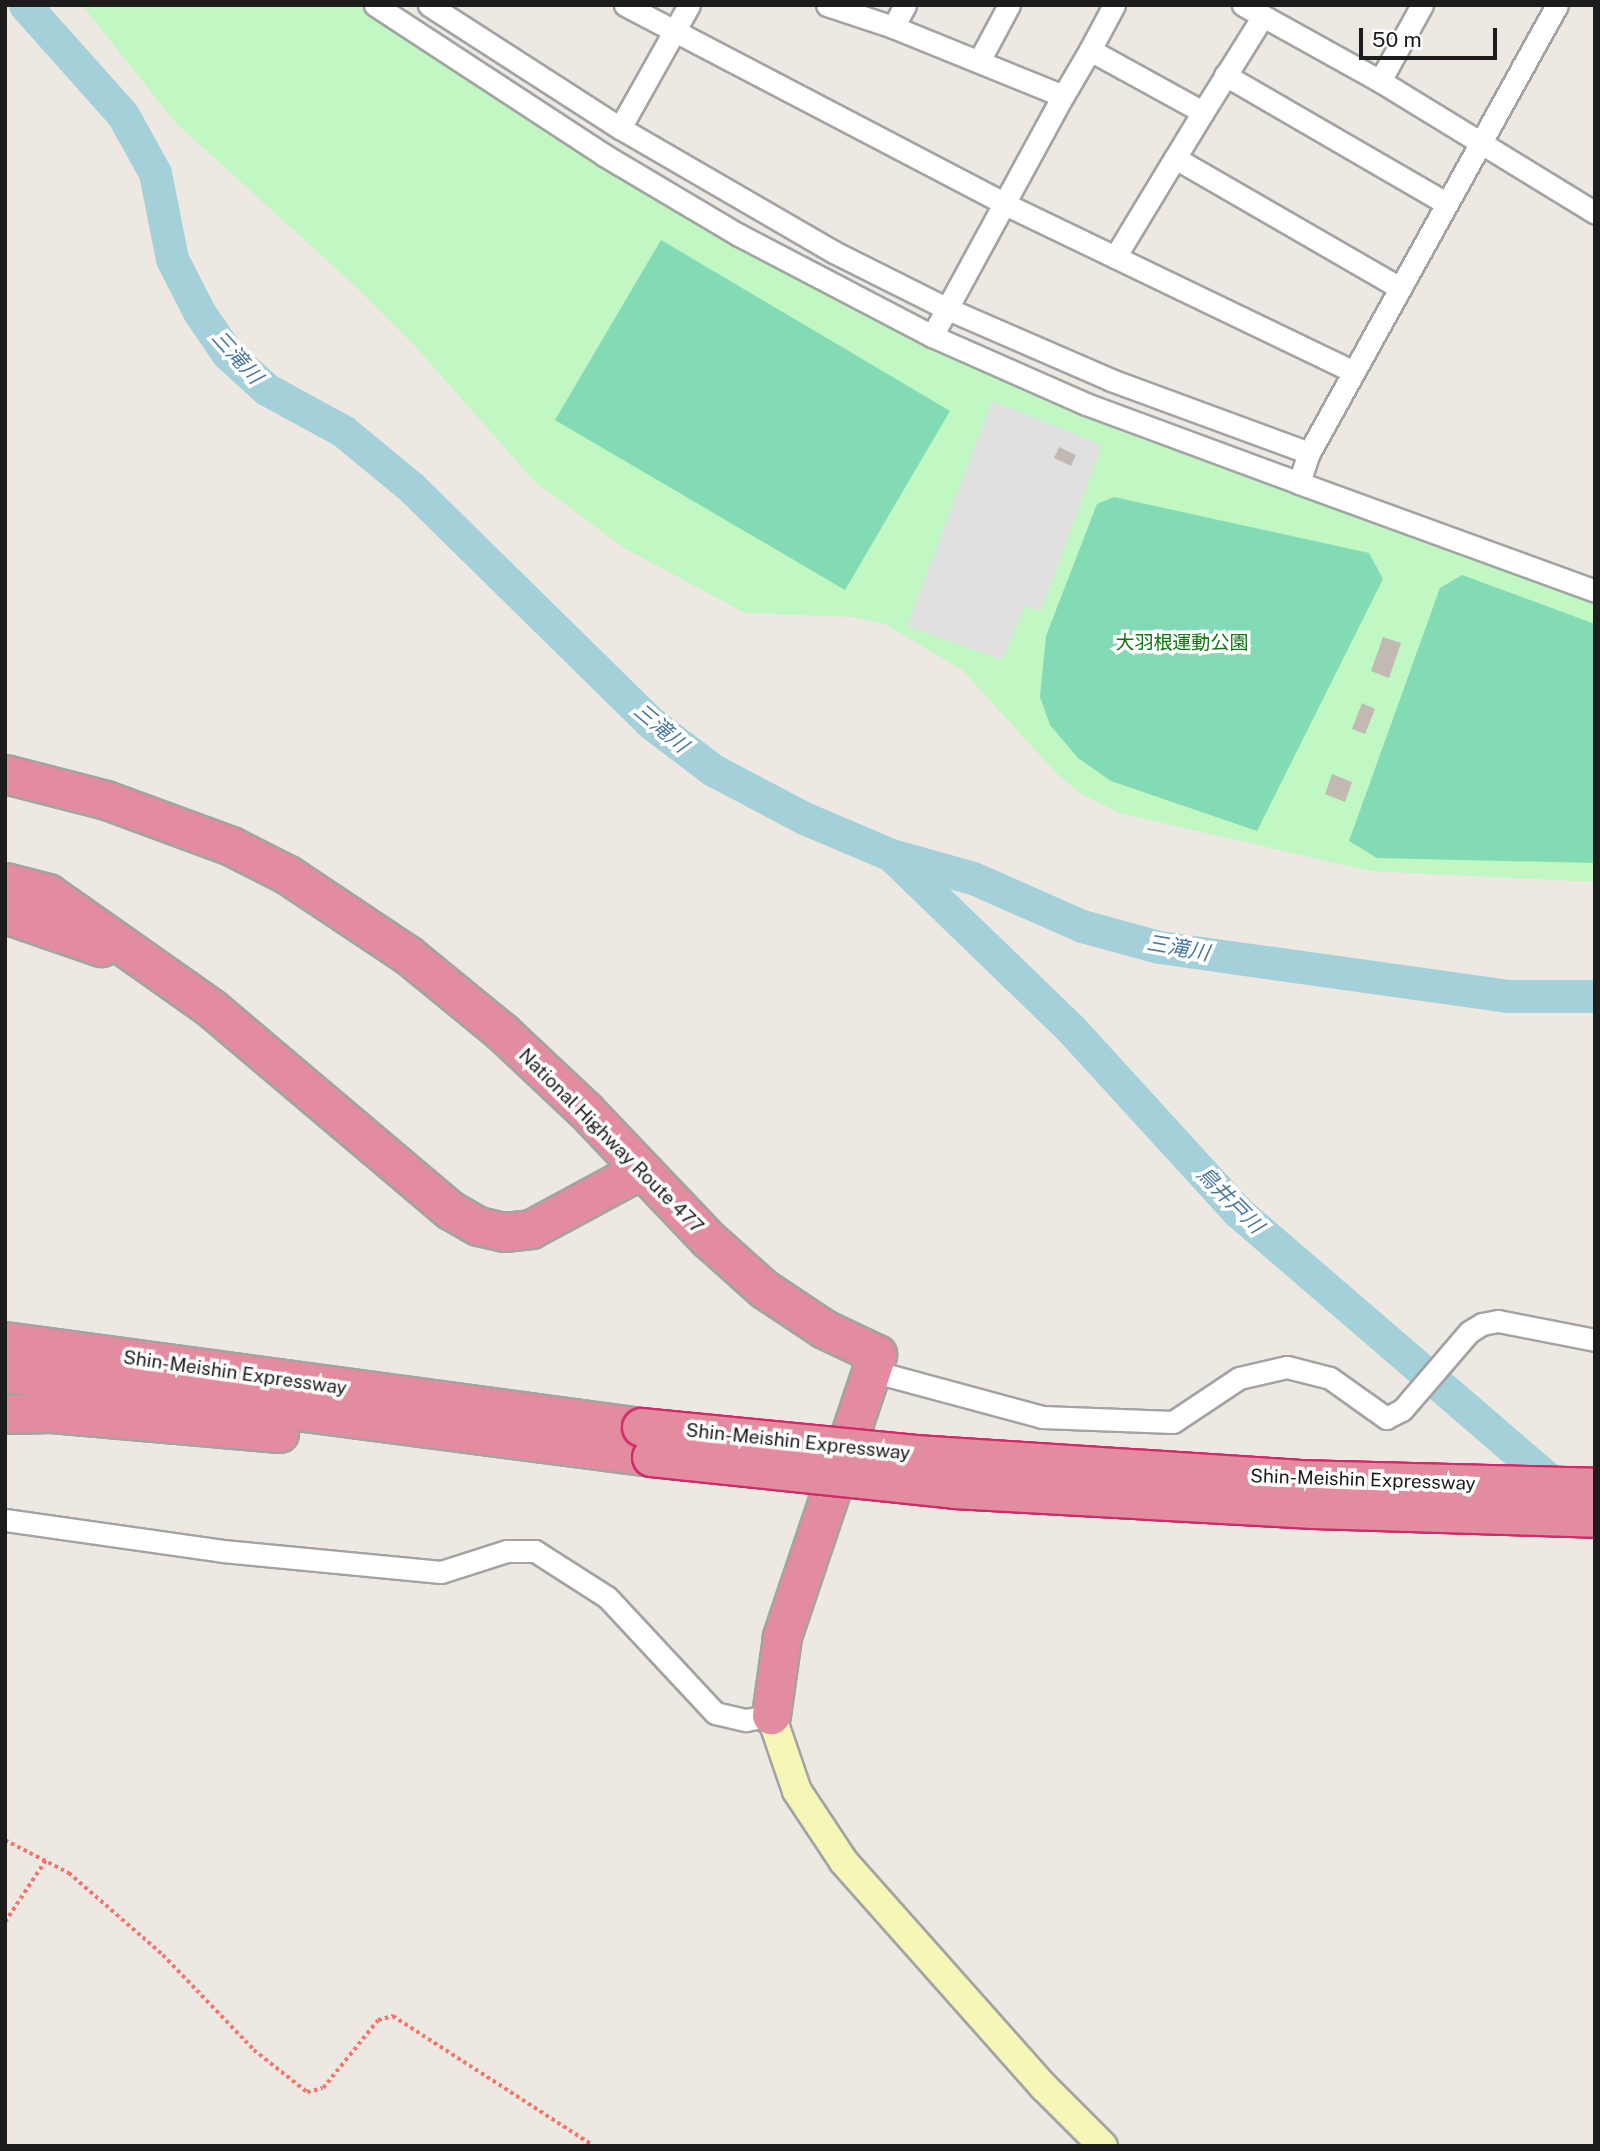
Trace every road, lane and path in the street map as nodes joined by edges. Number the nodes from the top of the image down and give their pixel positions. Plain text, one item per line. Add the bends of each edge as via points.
1 (375, 5) edge
2 (429, 5) edge
3 (625, 5) edge
4 (689, 5) edge
5 (827, 5) edge
6 (905, 5) edge
7 (1009, 5) edge
8 (1114, 5) edge
9 (1243, 5) edge
10 (1422, 5) edge
11 (1557, 5) edge
12 (1263, 16) junction
13 (893, 27) junction
14 (673, 34) junction
15 (1090, 50) junction
16 (979, 61) junction
17 (1226, 75) junction
18 (1380, 80) junction
19 (1063, 96) junction
20 (1203, 112) junction
21 (620, 128) junction
22 (1480, 142) junction
23 (1175, 158) junction
24 (1446, 203) junction
25 (1004, 204) junction
26 (1595, 212) edge
27 (1115, 257) junction
28 (1399, 288) junction
29 (948, 309) junction
30 (932, 335) junction
31 (1353, 372) junction
32 (1309, 453) junction
33 (1299, 483) junction
34 (1595, 591) edge
35 (5, 774) edge
36 (5, 882) edge
37 (5, 914) edge
38 (145, 962) junction
39 (640, 1170) junction
40 (5, 1321) edge
41 (1595, 1340) edge
42 (5, 1341) edge
43 (223, 1371) junction
44 (872, 1371) junction
45 (5, 1373) edge
46 (5, 1414) edge
47 (646, 1442) junction
48 (608, 1452) junction
49 (1595, 1487) edge
50 (1595, 1518) edge
51 (5, 1520) edge
52 (771, 1715) junction
53 (5, 1840) edge
54 (47, 1858) junction
55 (5, 1922) edge
56 (594, 2146) edge
57 (1103, 2146) edge

1 - 30 street via 604,155 739,235
2 - 21 street
3 - 14 street
4 - 14 street
5 - 13 street
6 - 13 street
7 - 16 street
8 - 15 street
9 - 12 street
10 - 18 street
11 - 22 street
12 - 17 street
12 - 18 street
13 - 16 street
14 - 21 street
14 - 25 street
15 - 19 street
15 - 20 street
16 - 19 street
17 - 20 street
17 - 24 street
18 - 22 street
19 - 25 street
20 - 23 street
21 - 29 street via 764,214
22 - 24 street
22 - 26 street
23 - 27 street
23 - 28 street
24 - 28 street
25 - 27 street
25 - 29 street
27 - 31 street
28 - 31 street
29 - 30 street
29 - 32 street via 1111,380
30 - 33 street via 1086,404
31 - 32 street
32 - 33 street
33 - 34 street
35 - 39 highway, National Highway Route 477 via 171,822 288,876 408,955 502,1032 585,1110
36 - 38 highway via 48,893
37 - 38 highway
38 - 39 highway via 211,1008 450,1210 478,1226 504,1232 531,1229
39 - 44 highway, National Highway Route 477 via 764,1289 824,1329 877,1354
40 - 43 highway
41 - 44 street via 1498,1321 1469,1332 1402,1410 1386,1418 1330,1378 1287,1367 1239,1378 1173,1422 1042,1417
42 - 43 highway, Shin-Meishin Expressway
43 - 47 highway, Shin-Meishin Expressway
44 - 52 highway via 782,1637
45 - 48 highway, Shin-Meishin Expressway
46 - 48 highway via 51,1413 365,1441
47 - 48 highway, Shin-Meishin Expressway
47 - 49 highway, Shin-Meishin Expressway, bridge via 1297,1479
47 - 50 highway, Shin-Meishin Expressway, bridge via 954,1489 1313,1509
51 - 52 street via 223,1551 441,1572 507,1551 534,1551 607,1597 715,1713 746,1720
52 - 57 street via 797,1791 844,1862 1044,2087
53 - 54 path
54 - 55 path
54 - 56 path via 163,1955 214,2013 307,2092 323,2088 377,2020 393,2016

